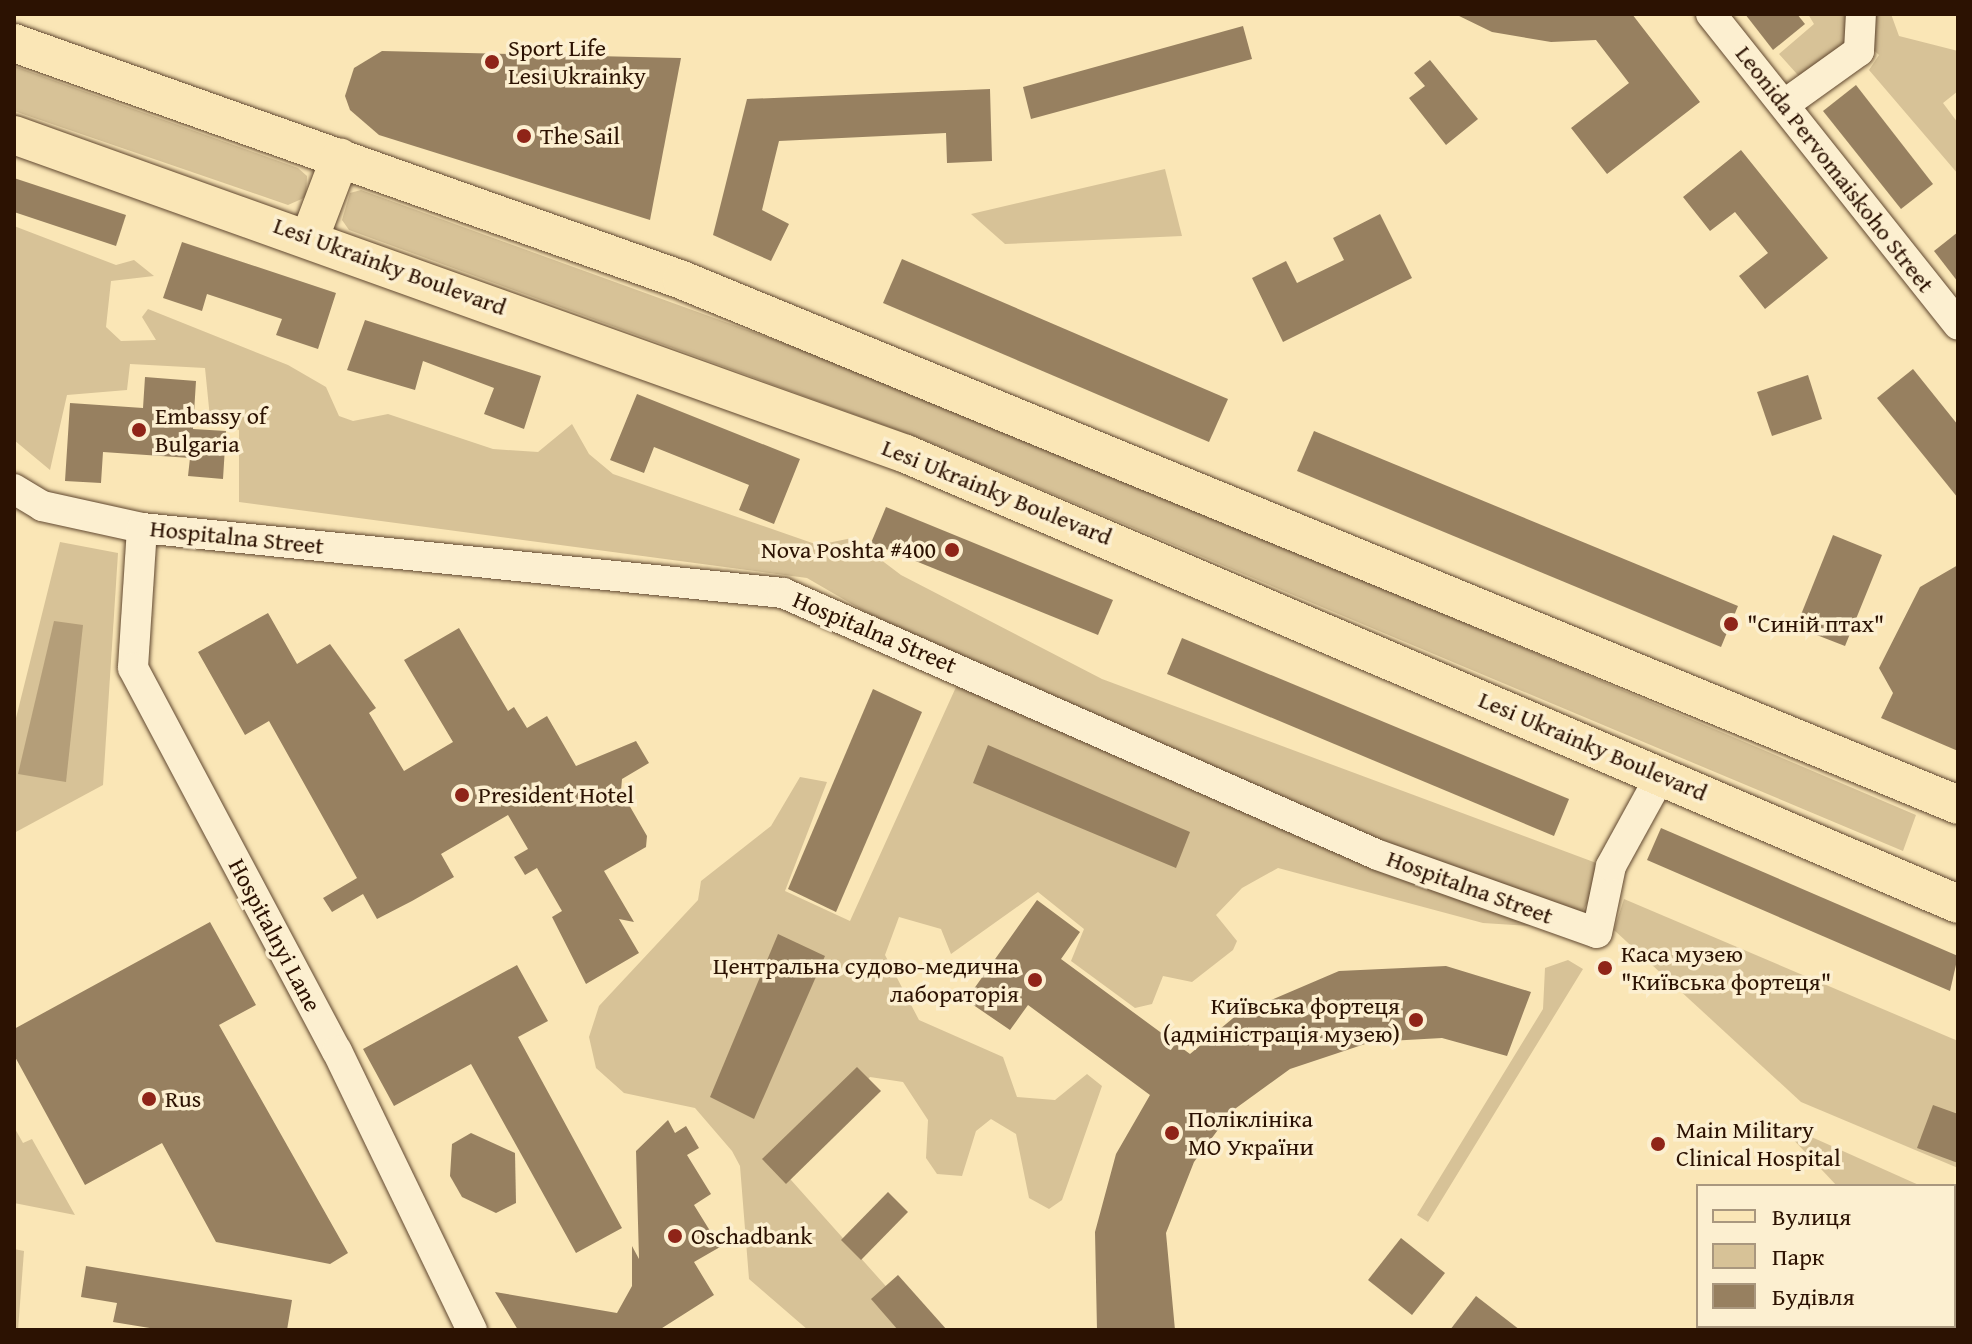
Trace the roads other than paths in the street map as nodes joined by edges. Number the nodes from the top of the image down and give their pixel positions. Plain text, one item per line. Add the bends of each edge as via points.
1 (1711, 14) edge
2 (1861, 14) edge
3 (14, 43) edge
4 (1785, 104) junction
5 (14, 135) edge
6 (340, 158) junction
7 (310, 237) junction
8 (1958, 325) edge
9 (14, 489) edge
10 (142, 528) junction
11 (1661, 775) junction
12 (1958, 805) edge
13 (1955, 895) edge
14 (472, 1330) edge

1 - 4 street, Leonida Pervomaiskoho Street
2 - 4 street via 1859,51
3 - 6 main road
4 - 8 street, Leonida Pervomaiskoho Street
5 - 7 main road, Lesi Ukrainky Boulevard
6 - 7 main road
6 - 12 main road via 785,320
7 - 11 main road, Lesi Ukrainky Boulevard via 906,454
9 - 10 street, Hospitalna Street via 42,506
10 - 11 street, Hospitalna Street via 783,593 1378,855 1597,933 1611,866
10 - 14 street, Hospitalnyi Lane via 133,668 415,1201 434,1259
11 - 13 main road, Lesi Ukrainky Boulevard

